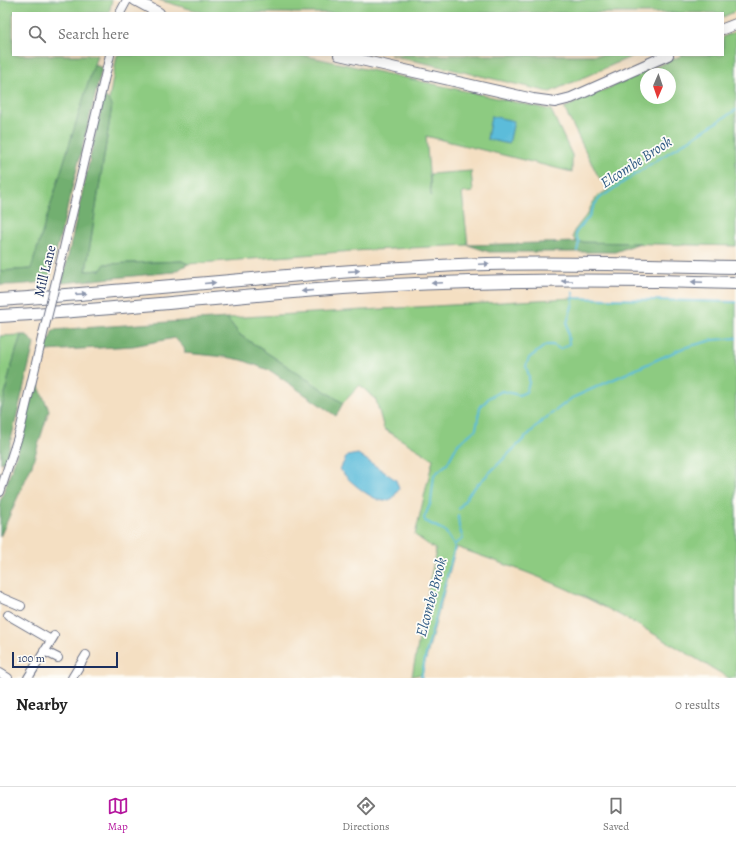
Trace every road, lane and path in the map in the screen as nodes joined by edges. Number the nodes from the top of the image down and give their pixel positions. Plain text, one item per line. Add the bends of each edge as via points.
1 (127, 0) edge
2 (135, 0) edge
3 (121, 12) edge
4 (157, 12) edge
5 (736, 24) edge
6 (724, 30) edge
7 (110, 56) edge
8 (343, 56) edge
9 (666, 56) edge
10 (736, 267) edge
11 (736, 284) edge
12 (0, 300) edge
13 (0, 316) edge
14 (0, 492) edge
15 (0, 597) edge
16 (21, 606) dead end
17 (8, 615) dead end
18 (44, 651) junction
19 (86, 655) dead end
20 (58, 658) dead end
21 (0, 673) edge
22 (8, 678) edge
23 (28, 678) edge
24 (72, 678) edge

1 - 3 street
2 - 4 main road
5 - 6 main road
7 - 14 street, Mill Lane, bridge via 20,431
8 - 9 main road via 533,100 555,102 572,98
12 -> 10 highway via 326,273 488,264 598,263
11 -> 13 highway via 588,280 414,284
15 - 16 street
17 - 18 street via 52,638
18 - 20 street
18 - 23 street
19 - 24 street
21 - 22 street

